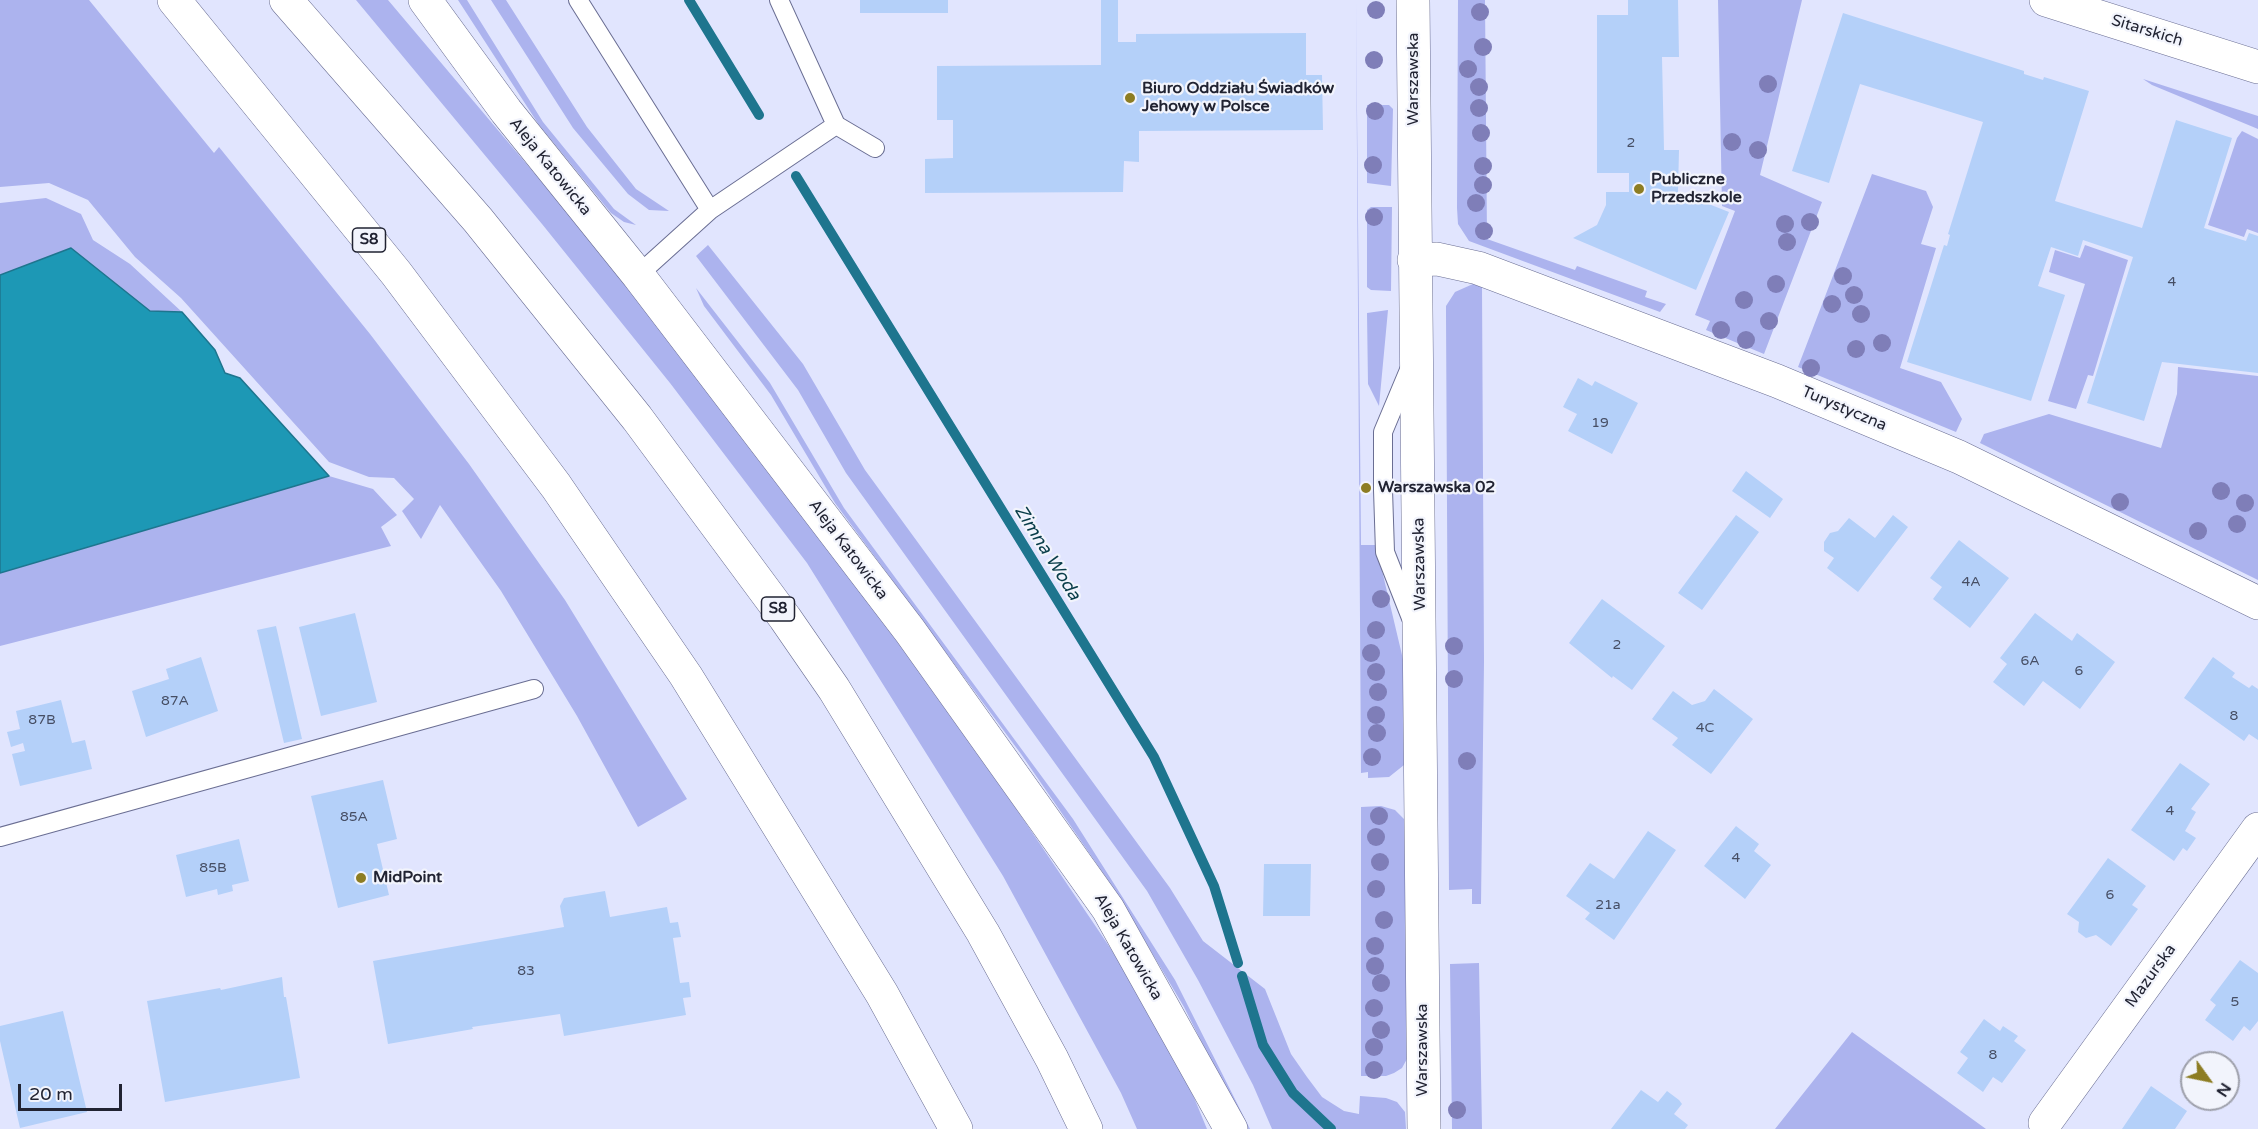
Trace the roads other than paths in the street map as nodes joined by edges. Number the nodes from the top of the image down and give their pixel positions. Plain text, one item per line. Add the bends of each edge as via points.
1 (174, 0) edge
2 (286, 0) edge
3 (425, 0) edge
4 (578, 0) edge
5 (779, 0) edge
6 (1413, 0) edge
7 (2046, 0) edge
8 (2255, 57) edge
9 (836, 125) junction
10 (875, 148) dead end
11 (710, 210) junction
12 (1414, 260) junction
13 (638, 275) junction
14 (2258, 603) edge
15 (534, 689) dead end
16 (2258, 829) edge
17 (0, 837) edge
18 (2045, 1124) dead end
19 (956, 1129) edge
20 (1086, 1129) edge
21 (1231, 1129) edge
22 (1424, 1129) edge

1 - 19 main road, S8 via 396,273 556,486 728,742 882,994
2 - 20 main road, S8 via 478,220 637,418 785,618 834,689 983,933
3 - 13 main road, Aleja Katowicka via 506,111
4 - 11 lane
5 - 9 lane
6 - 12 main road, Warszawska
7 - 8 main road, Sitarskich
9 - 10 lane
9 - 11 lane
11 - 13 lane
12 - 14 main road, Turystyczna via 1437,259 1478,268 1778,381 1959,457
12 - 22 main road, Warszawska
13 - 21 main road, Aleja Katowicka via 910,631 1108,909
15 - 17 lane
16 - 18 main road, Mazurska

